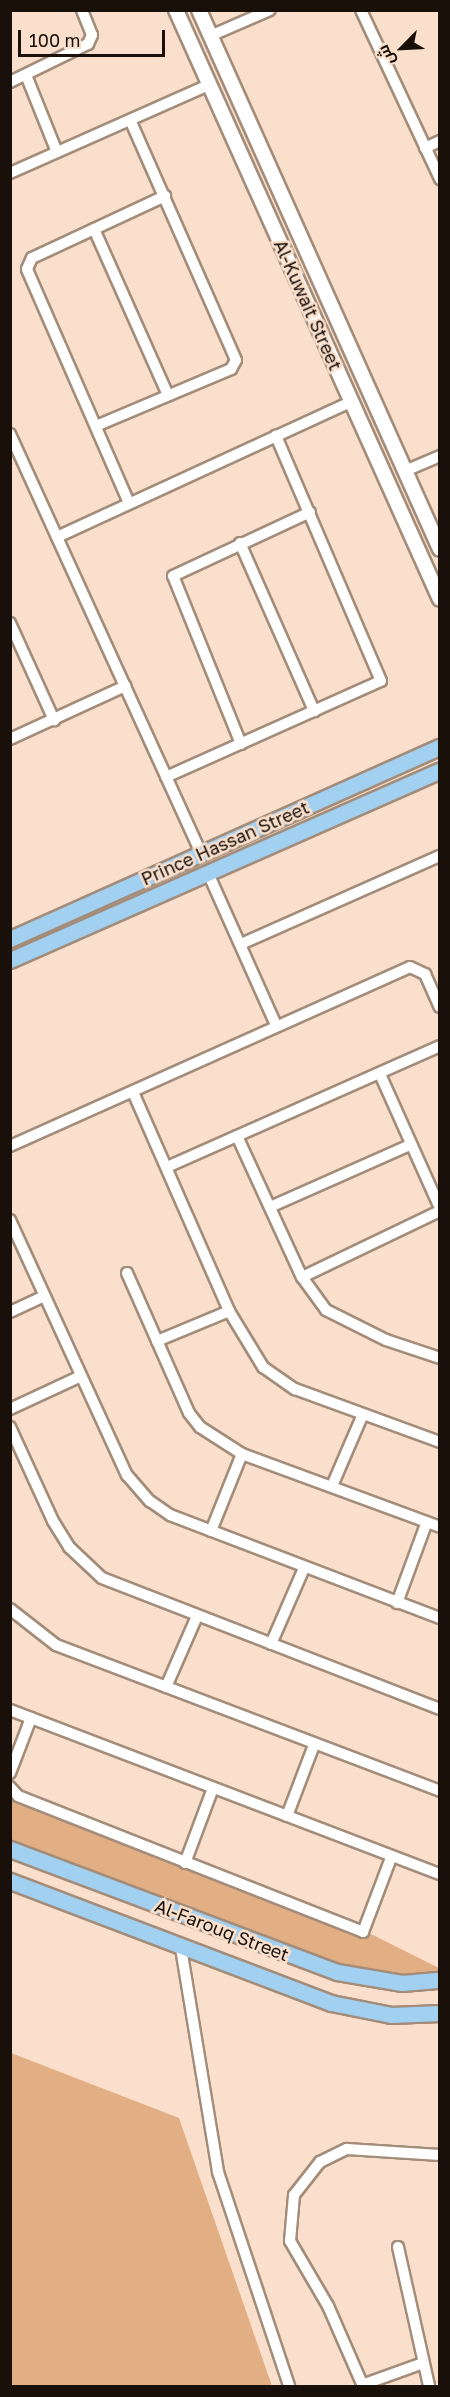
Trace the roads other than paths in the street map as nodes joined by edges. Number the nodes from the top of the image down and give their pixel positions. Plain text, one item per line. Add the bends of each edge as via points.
1 (82, 10) edge
2 (176, 10) edge
3 (199, 10) edge
4 (270, 10) edge
5 (361, 10) edge
6 (210, 36) junction
7 (26, 75) junction
8 (10, 82) edge
9 (210, 85) junction
10 (130, 120) junction
11 (440, 141) edge
12 (425, 148) junction
13 (57, 152) junction
14 (10, 173) edge
15 (440, 179) edge
16 (165, 196) junction
17 (94, 229) junction
18 (308, 256) junction
19 (291, 266) junction
20 (168, 395) junction
21 (351, 402) junction
22 (96, 426) junction
23 (10, 434) edge
24 (276, 436) junction
25 (440, 456) edge
26 (405, 471) junction
27 (129, 503) junction
28 (310, 512) junction
29 (57, 537) junction
30 (240, 543) junction
31 (440, 549) edge
32 (440, 599) edge
33 (10, 623) edge
34 (125, 686) junction
35 (314, 711) junction
36 (54, 720) junction
37 (10, 739) edge
38 (241, 744) junction
39 (440, 747) edge
40 (440, 770) edge
41 (166, 777) junction
42 (201, 854) junction
43 (440, 856) edge
44 (208, 873) junction
45 (10, 939) edge
46 (241, 944) junction
47 (10, 960) edge
48 (440, 1007) edge
49 (276, 1025) junction
50 (440, 1046) edge
51 (380, 1074) junction
52 (133, 1092) junction
53 (237, 1136) junction
54 (410, 1145) junction
55 (10, 1146) edge
56 (167, 1167) junction
57 (270, 1207) junction
58 (440, 1210) edge
59 (10, 1220) edge
60 (127, 1273) dead end
61 (302, 1277) junction
62 (44, 1296) junction
63 (229, 1311) junction
64 (10, 1312) edge
65 (157, 1341) junction
66 (440, 1358) edge
67 (81, 1377) junction
68 (10, 1409) edge
69 (363, 1414) junction
70 (10, 1427) edge
71 (440, 1442) edge
72 (242, 1454) junction
73 (332, 1486) junction
74 (426, 1524) junction
75 (440, 1527) edge
76 (211, 1531) junction
77 (304, 1568) junction
78 (397, 1603) junction
79 (10, 1610) edge
80 (197, 1616) junction
81 (440, 1618) edge
82 (272, 1644) junction
83 (166, 1687) junction
84 (440, 1708) edge
85 (10, 1710) edge
86 (31, 1718) junction
87 (314, 1745) junction
88 (10, 1773) edge
89 (10, 1787) edge
90 (213, 1788) junction
91 (440, 1791) edge
92 (287, 1816) junction
93 (10, 1849) edge
94 (391, 1858) junction
95 (185, 1863) junction
96 (440, 1874) edge
97 (10, 1881) edge
98 (181, 1948) junction
99 (440, 1980) edge
100 (440, 2013) edge
101 (440, 2155) edge
102 (399, 2247) dead end
103 (423, 2363) junction
104 (288, 2386) edge
105 (362, 2386) edge
106 (429, 2386) edge

1 - 7 street via 92,35 88,44
2 - 9 main road, Al-Kuwait Street
3 - 6 main road, Al-Kuwait Street
4 - 6 street
5 - 12 street
6 - 18 main road, Al-Kuwait Street
7 - 8 street
7 - 13 street
9 - 10 street
9 - 19 main road, Al-Kuwait Street
10 - 13 street
10 - 16 street
11 - 12 street
12 - 15 street
13 - 14 street
16 - 17 street
16 - 20 street via 236,360 231,369
17 - 20 street
17 - 22 street via 32,258 27,268
18 - 19 main road
18 - 26 main road, Al-Kuwait Street
19 - 21 main road, Al-Kuwait Street
20 - 22 street
21 - 24 street
21 - 32 main road, Al-Kuwait Street
22 - 27 street
23 - 29 street
24 - 27 street
24 - 28 street
25 - 26 street
26 - 31 main road, Al-Kuwait Street
27 - 29 street
28 - 30 street
28 - 35 street via 382,674 376,685
29 - 34 street
30 - 35 street
30 - 38 street via 179,569 172,584
33 - 36 street
34 - 36 street
34 - 41 street
35 - 38 street
36 - 37 street
38 - 41 street
39 - 42 main road, Prince Hassan Street
40 - 44 main road, Prince Hassan Street
41 - 42 street
42 - 45 main road, Prince Hassan Street
43 - 46 street
44 - 46 street
44 - 47 main road, Prince Hassan Street
46 - 49 street
48 - 49 street via 425,974 410,967
49 - 52 street
50 - 51 street
51 - 53 street
51 - 54 street
52 - 55 street
52 - 56 street
53 - 56 street
53 - 57 street
54 - 57 street
54 - 58 street
56 - 63 street
57 - 61 street
58 - 61 street
59 - 62 street
60 - 65 street
61 - 66 street via 314,1297 338,1318
62 - 64 street
62 - 67 street
63 - 65 street
63 - 69 street via 263,1367 295,1389
65 - 72 street via 189,1413
67 - 68 street
67 - 76 street via 137,1489 170,1515
69 - 71 street
69 - 73 street
70 - 80 street via 53,1521 85,1565 122,1588
72 - 73 street
72 - 76 street
73 - 74 street
74 - 75 street
74 - 78 street
76 - 77 street
77 - 78 street
77 - 82 street
78 - 81 street
79 - 83 street via 56,1645
80 - 82 street
80 - 83 street
82 - 84 street
83 - 87 street
85 - 86 street
86 - 88 street
86 - 90 street
87 - 91 street
87 - 92 street
89 - 95 street via 18,1796
90 - 92 street
90 - 95 street
92 - 94 street
93 - 99 main road, Al-Farouq Street via 337,1972 402,1983
94 - 95 street via 363,1932
94 - 96 street
97 - 98 main road, Al-Farouq Street
98 - 100 main road, Al-Farouq Street via 355,2010
98 - 104 street via 218,2172
101 - 105 street via 347,2149 320,2162 294,2195 290,2241 332,2314
102 - 103 street
103 - 105 street
103 - 106 street

